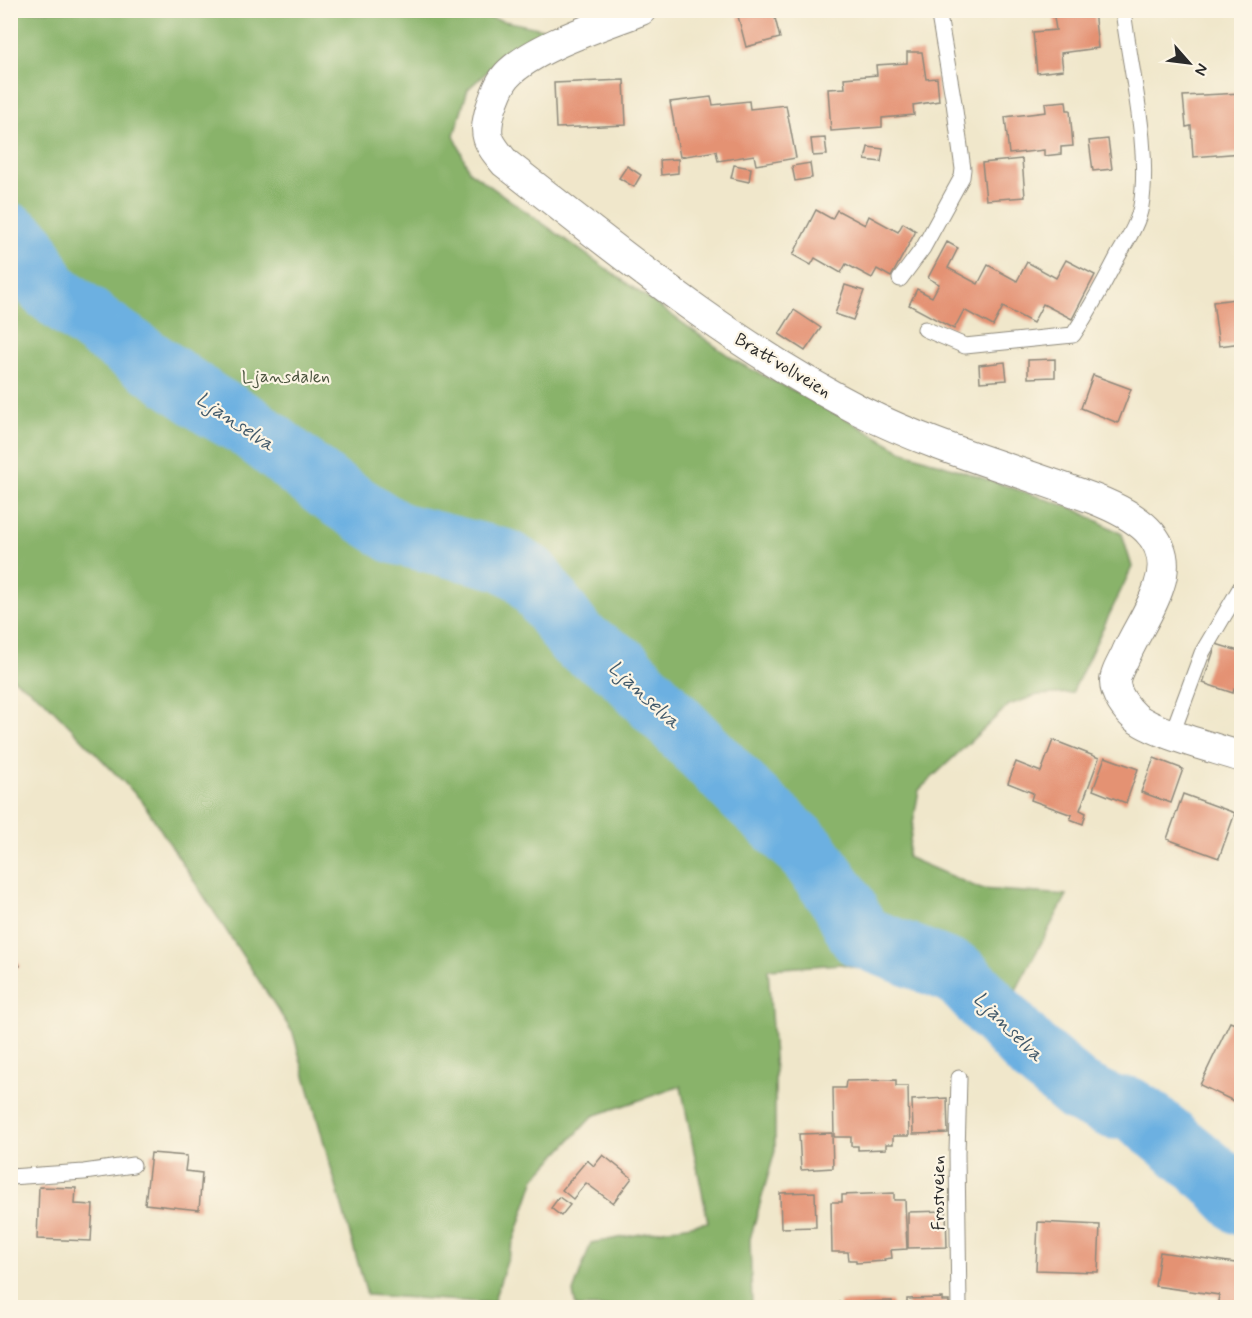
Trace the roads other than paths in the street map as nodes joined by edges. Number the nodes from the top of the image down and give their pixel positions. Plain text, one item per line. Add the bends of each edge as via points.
1 (938, 10) edge
2 (1122, 10) edge
3 (619, 13) edge
4 (900, 279) dead end
5 (925, 329) dead end
6 (1242, 585) edge
7 (1172, 734) junction
8 (1242, 757) edge
9 (959, 1078) dead end
10 (133, 1165) dead end
11 (10, 1177) edge
12 (959, 1308) edge

1 - 4 lane via 962,177
2 - 5 lane via 1140,131 1143,190 1138,218 1085,317 1073,335 965,346
3 - 7 street, Brattvollveien via 534,54 506,76 486,126 490,145 505,162 672,292 792,373 905,431 1102,502 1147,528 1161,555 1162,574 1115,681 1120,698 1134,716 1148,726
6 - 7 lane via 1202,653
7 - 8 street
9 - 12 lane, Frostveien
10 - 11 lane

